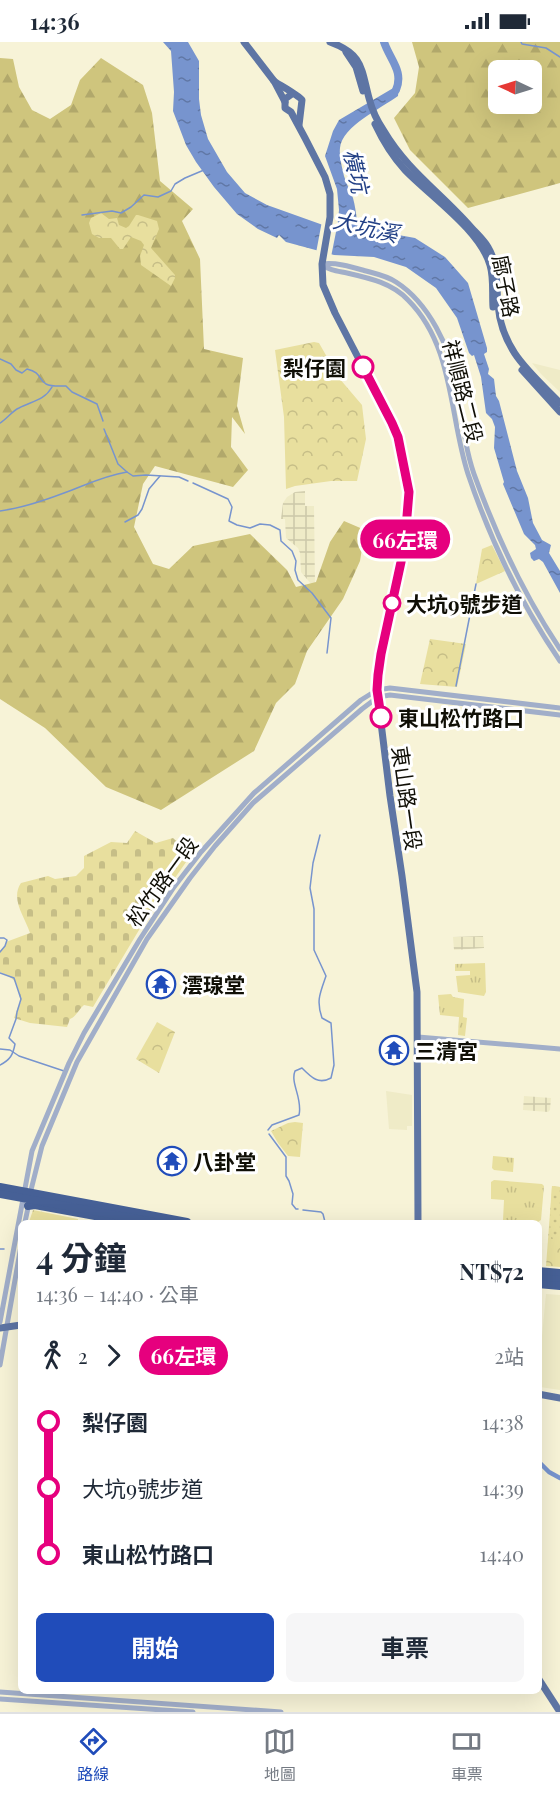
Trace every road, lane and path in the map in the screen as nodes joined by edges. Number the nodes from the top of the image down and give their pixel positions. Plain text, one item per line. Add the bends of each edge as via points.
1 (244, 42) edge
2 (330, 42) edge
3 (274, 81) junction
4 (292, 94) junction
5 (285, 102) junction
6 (300, 109) junction
7 (291, 112) junction
8 (372, 114) junction
9 (299, 125) junction
10 (322, 260) junction
11 (560, 403) edge
12 (560, 412) edge
13 (560, 649) edge
14 (560, 661) edge
15 (377, 694) junction
16 (560, 708) edge
17 (560, 715) edge
18 (418, 1037) junction
19 (560, 1049) edge
20 (0, 1187) edge
21 (0, 1194) edge
22 (28, 1206) junction
23 (20, 1220) edge
24 (25, 1220) edge
25 (117, 1220) edge
26 (142, 1220) edge
27 (177, 1220) edge
28 (418, 1220) edge
29 (18, 1232) edge
30 (18, 1258) edge
31 (542, 1271) edge
32 (560, 1273) edge
33 (542, 1278) edge
34 (560, 1280) edge
35 (542, 1284) edge
36 (560, 1286) edge
37 (2, 1325) edge
38 (18, 1325) edge
39 (0, 1365) edge
40 (542, 1395) edge
41 (560, 1398) edge
42 (542, 1684) edge
43 (0, 1692) edge
44 (18, 1693) edge
45 (28, 1694) edge
46 (0, 1699) edge
47 (193, 1712) edge
48 (280, 1712) edge
49 (560, 1712) edge

1 - 3 main road
2 - 8 main road via 344,47 356,67
3 - 4 main road
3 - 5 main road
4 - 5 main road
4 - 6 main road via 302,100
5 - 7 main road via 285,108
6 - 7 main road
6 - 9 main road
7 - 9 main road, 東山路一段
8 - 11 main road, 廍子路 via 416,174 483,240 496,269 500,319 507,342 523,367
8 - 12 main road, 廍子路 via 394,157 484,250 490,265 500,337 515,362
9 - 10 main road, 東山路一段 via 331,199
10 - 13 street, 祥順路二段 via 391,279 414,295 429,315 455,376 473,472 518,579
10 - 14 street, 祥順路二段 via 330,270 388,285 408,299 423,318 447,372 463,456 479,504 526,607
10 - 15 main road, 東山路一段 via 326,294 395,430 409,492 405,540 381,654
15 - 16 street via 390,688
15 - 17 street
15 - 18 main road, 東山路一段 via 417,992
15 - 22 street, 松竹路一段 via 253,803 170,906 77,1062 42,1146
15 - 23 street, 松竹路一段 via 361,700 266,782 184,872 73,1054 32,1151
18 - 19 street
18 - 28 main road, 東山路一段
20 - 27 highway, bridge
21 - 26 highway, bridge
22 - 24 street, 松竹路一段
22 - 25 highway
29 - 37 street, 松竹路一段
30 - 37 street, 松竹路一段
31 - 32 highway
33 - 34 highway
35 - 36 highway
37 - 38 main road
37 - 39 street, 松竹路一段
40 - 41 main road
42 - 49 main road
43 - 44 street
45 - 48 street
46 - 47 street

